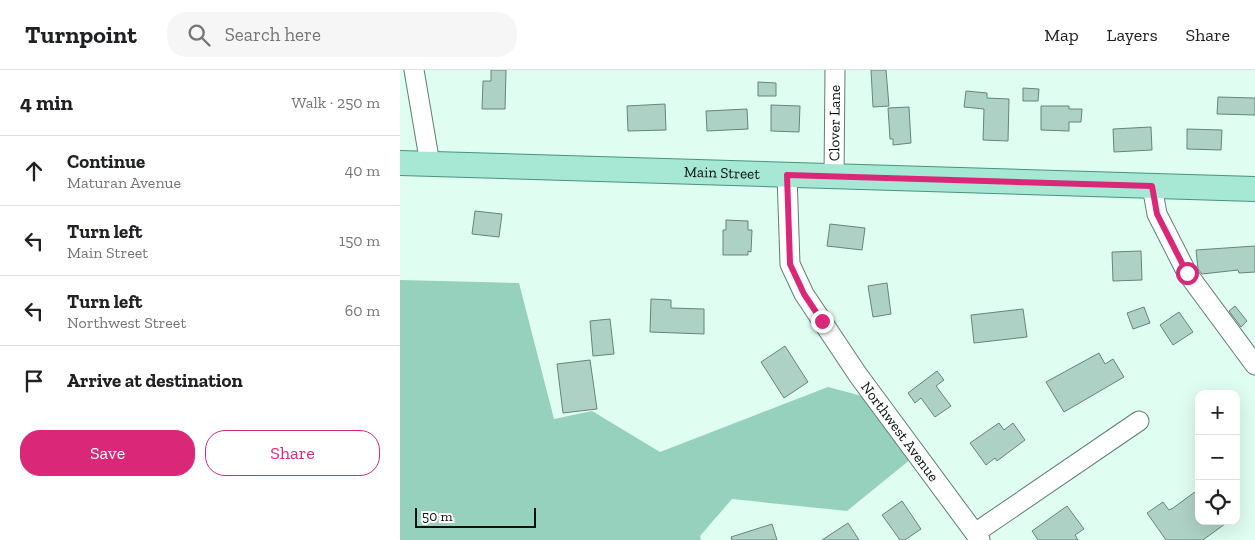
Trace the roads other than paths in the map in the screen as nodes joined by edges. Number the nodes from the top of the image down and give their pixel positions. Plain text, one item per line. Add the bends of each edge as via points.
1 (414, 70) edge
2 (835, 70) edge
3 (400, 162) edge
4 (430, 164) junction
5 (787, 175) junction
6 (834, 177) junction
7 (1152, 186) junction
8 (1255, 189) edge
9 (1255, 365) edge
10 (1139, 421) dead end
11 (977, 537) edge

1 - 4 street
2 - 6 street, Clover Lane
3 - 4 main road, Main Street
4 - 5 main road, Main Street
5 - 6 main road, Main Street
5 - 11 street, Northwest Avenue via 790,264 804,294 858,375
6 - 7 main road, Main Street
7 - 8 main road, Main Street
7 - 9 street via 1157,214 1187,273
10 - 11 street

